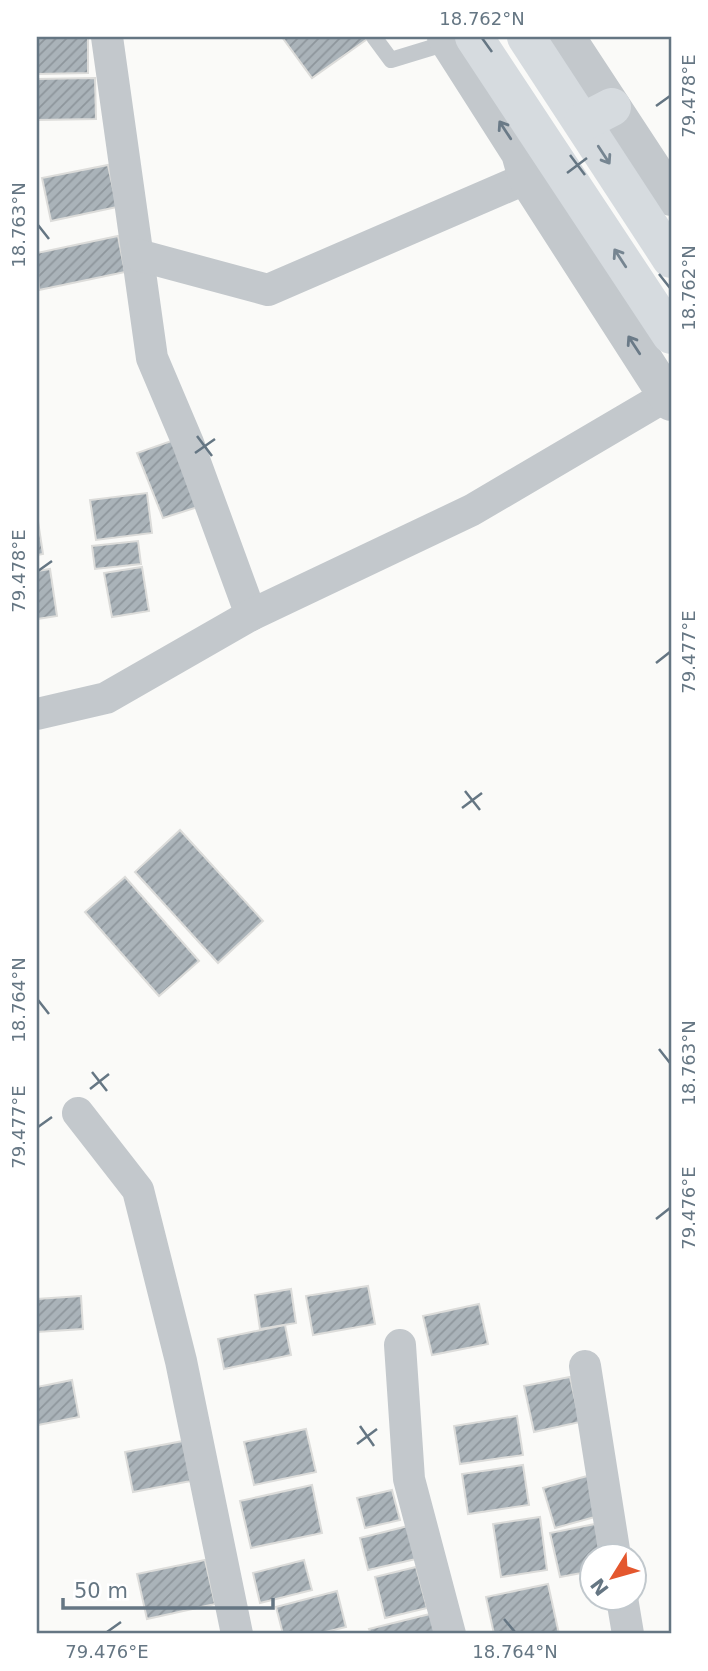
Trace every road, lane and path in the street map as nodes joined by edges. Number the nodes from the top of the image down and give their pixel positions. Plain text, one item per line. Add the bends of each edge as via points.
1 (107, 37) edge
2 (374, 37) edge
3 (526, 37) edge
4 (566, 37) edge
5 (462, 39) edge
6 (597, 115) junction
7 (541, 169) junction
8 (671, 197) edge
9 (138, 255) junction
10 (671, 258) edge
11 (671, 335) edge
12 (670, 397) edge
13 (251, 615) junction
14 (37, 714) edge
15 (78, 1113) dead end
16 (400, 1345) dead end
17 (585, 1366) dead end
18 (613, 1542) edge
19 (624, 1612) edge
20 (237, 1634) edge
21 (450, 1634) edge
22 (628, 1634) edge

1 - 9 street
2 - 5 lane via 391,60
3 - 6 highway
4 - 6 street
7 -> 5 highway
6 - 8 street
6 -> 10 highway
7 - 9 street via 268,290
11 -> 7 highway
12 -> 7 street
9 - 13 street via 152,358
12 - 13 street via 472,510
13 - 14 street via 106,698
15 - 20 street via 138,1189 181,1361
16 - 21 street via 410,1479
17 - 18 street
19 - 22 street

